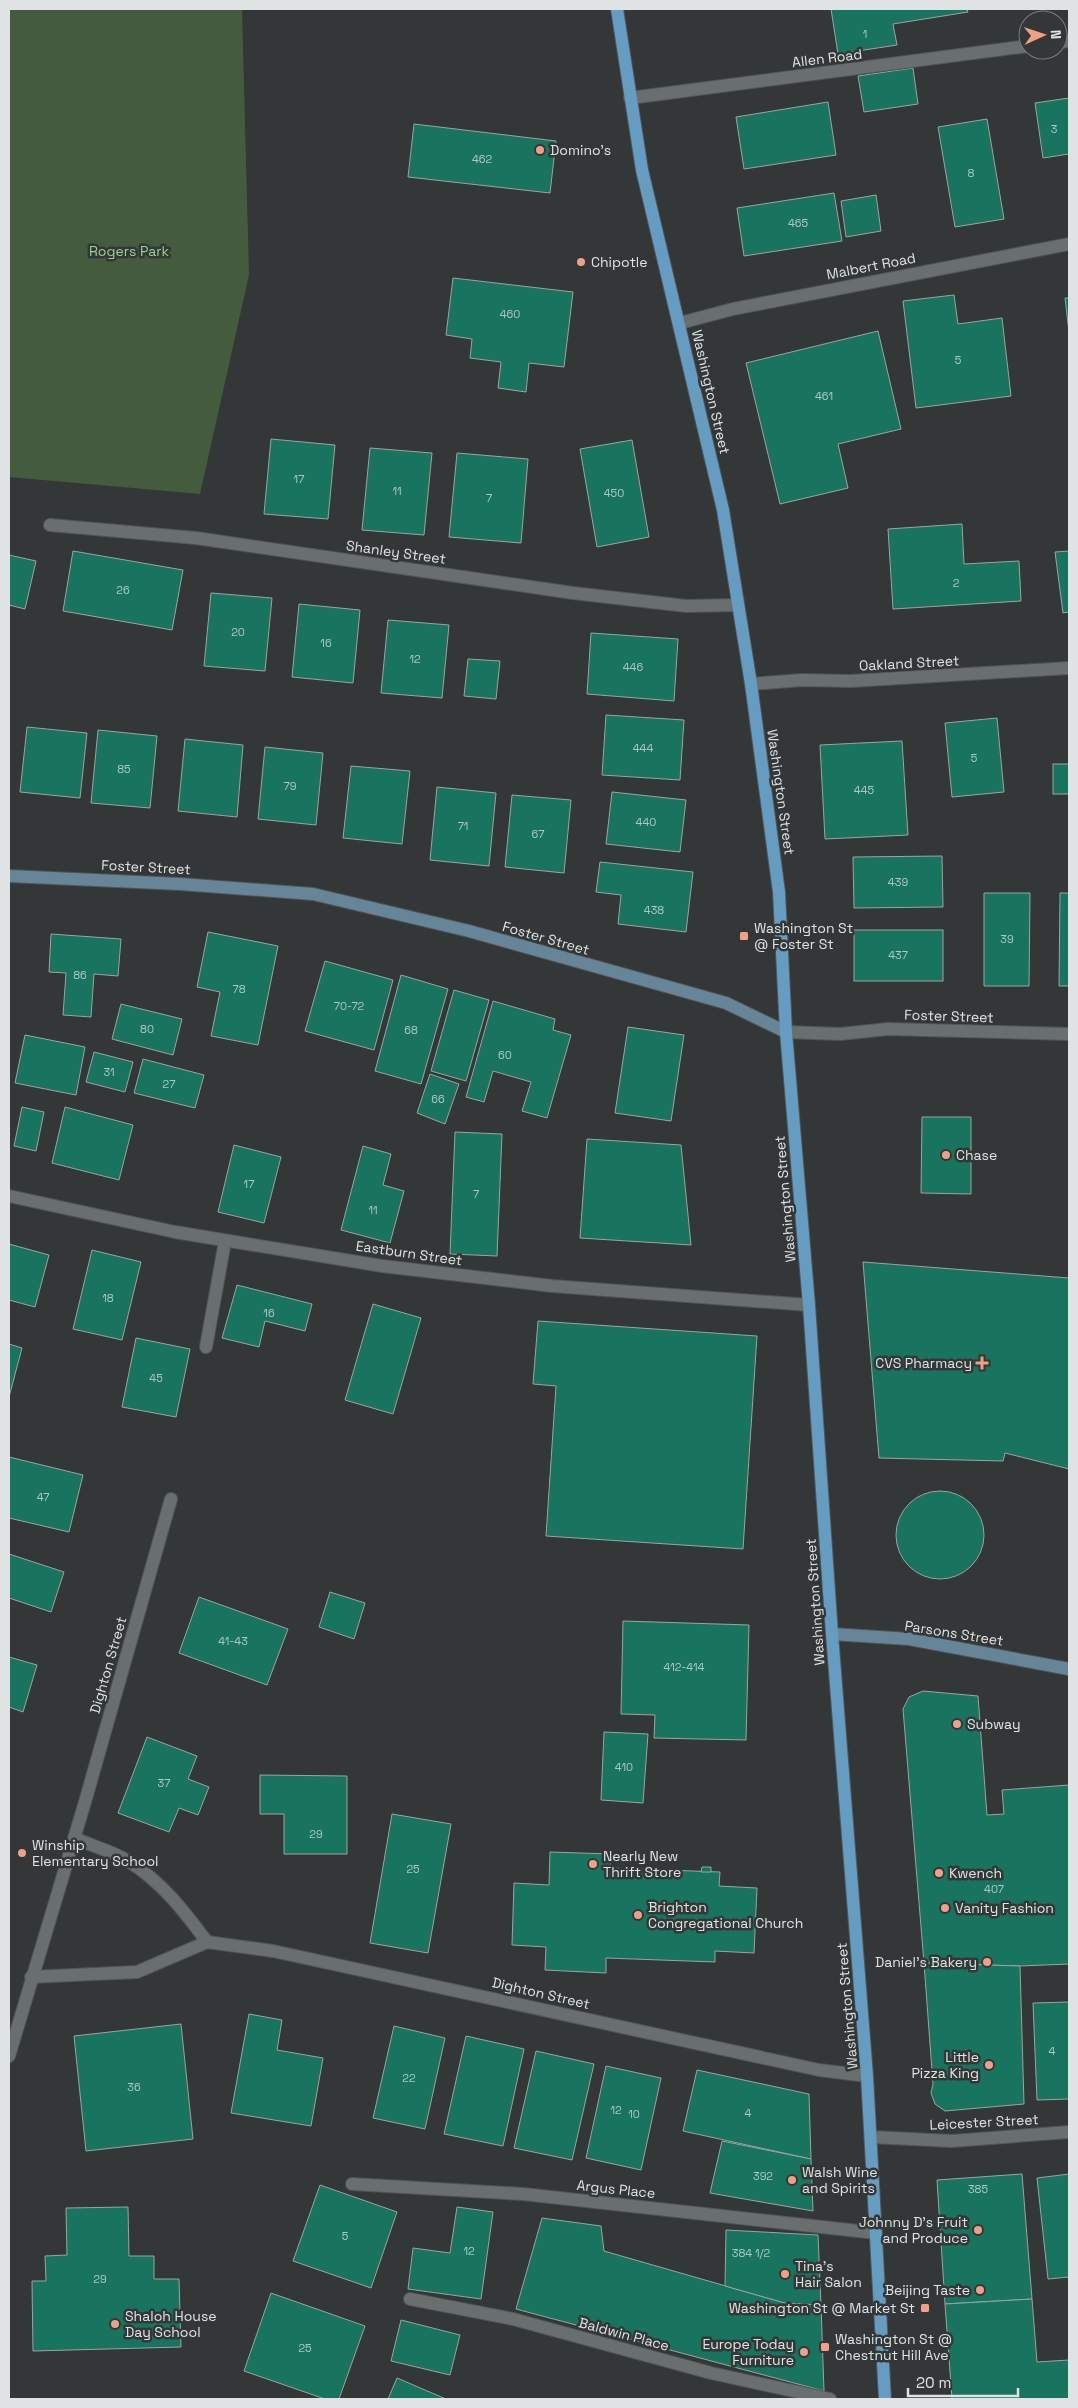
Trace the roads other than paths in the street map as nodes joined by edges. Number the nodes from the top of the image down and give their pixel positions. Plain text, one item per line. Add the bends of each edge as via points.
1 (617, 9) edge
2 (1018, 47) edge
3 (630, 98) junction
4 (1069, 244) edge
5 (680, 323) junction
6 (50, 525) dead end
7 (738, 605) junction
8 (1069, 668) edge
9 (751, 684) junction
10 (9, 876) edge
11 (786, 1032) junction
12 (1069, 1034) edge
13 (9, 1196) edge
14 (225, 1241) junction
15 (809, 1304) junction
16 (206, 1347) dead end
17 (171, 1499) dead end
18 (832, 1634) junction
19 (1069, 1669) edge
20 (74, 1838) junction
21 (207, 1942) junction
22 (31, 1978) junction
23 (9, 2056) edge
24 (868, 2076) junction
25 (1069, 2132) edge
26 (871, 2137) junction
27 (352, 2184) dead end
28 (876, 2233) junction
29 (410, 2299) dead end
30 (830, 2399) edge
31 (885, 2399) edge

1 - 3 main road, Washington Street
2 - 3 street, Allen Road
3 - 5 main road, Washington Street via 642,170
4 - 5 street, Malbert Road via 733,309
5 - 7 main road, Washington Street via 723,510
6 - 7 street, Shanley Street via 196,538 573,593 686,606
7 - 9 main road, Washington Street
8 - 9 street, Oakland Street via 851,682 802,680
9 - 11 main road, Washington Street via 779,892
10 - 11 street, Foster Street via 313,894 469,930 726,1003
11 - 12 street, Foster Street via 840,1034 888,1029
11 - 15 main road, Washington Street
13 - 14 street, Eastburn Street
14 - 15 street, Eastburn Street via 382,1266 552,1286
14 - 16 street
15 - 18 main road, Washington Street
17 - 20 street, Dighton Street
18 - 19 street, Parsons Street via 909,1638
18 - 24 main road, Washington Street
20 - 21 street via 128,1861 173,1899
20 - 22 street, Dighton Street
21 - 22 street via 137,1972
21 - 24 street, Dighton Street via 273,1951 820,2070
22 - 23 street, Dighton Street
24 - 26 main road, Washington Street
25 - 26 street, Leicester Street via 952,2141
26 - 28 main road, Washington Street
27 - 28 street, Argus Place via 523,2194
28 - 31 main road, Washington Street
29 - 30 street, Baldwin Place via 514,2320 711,2373

